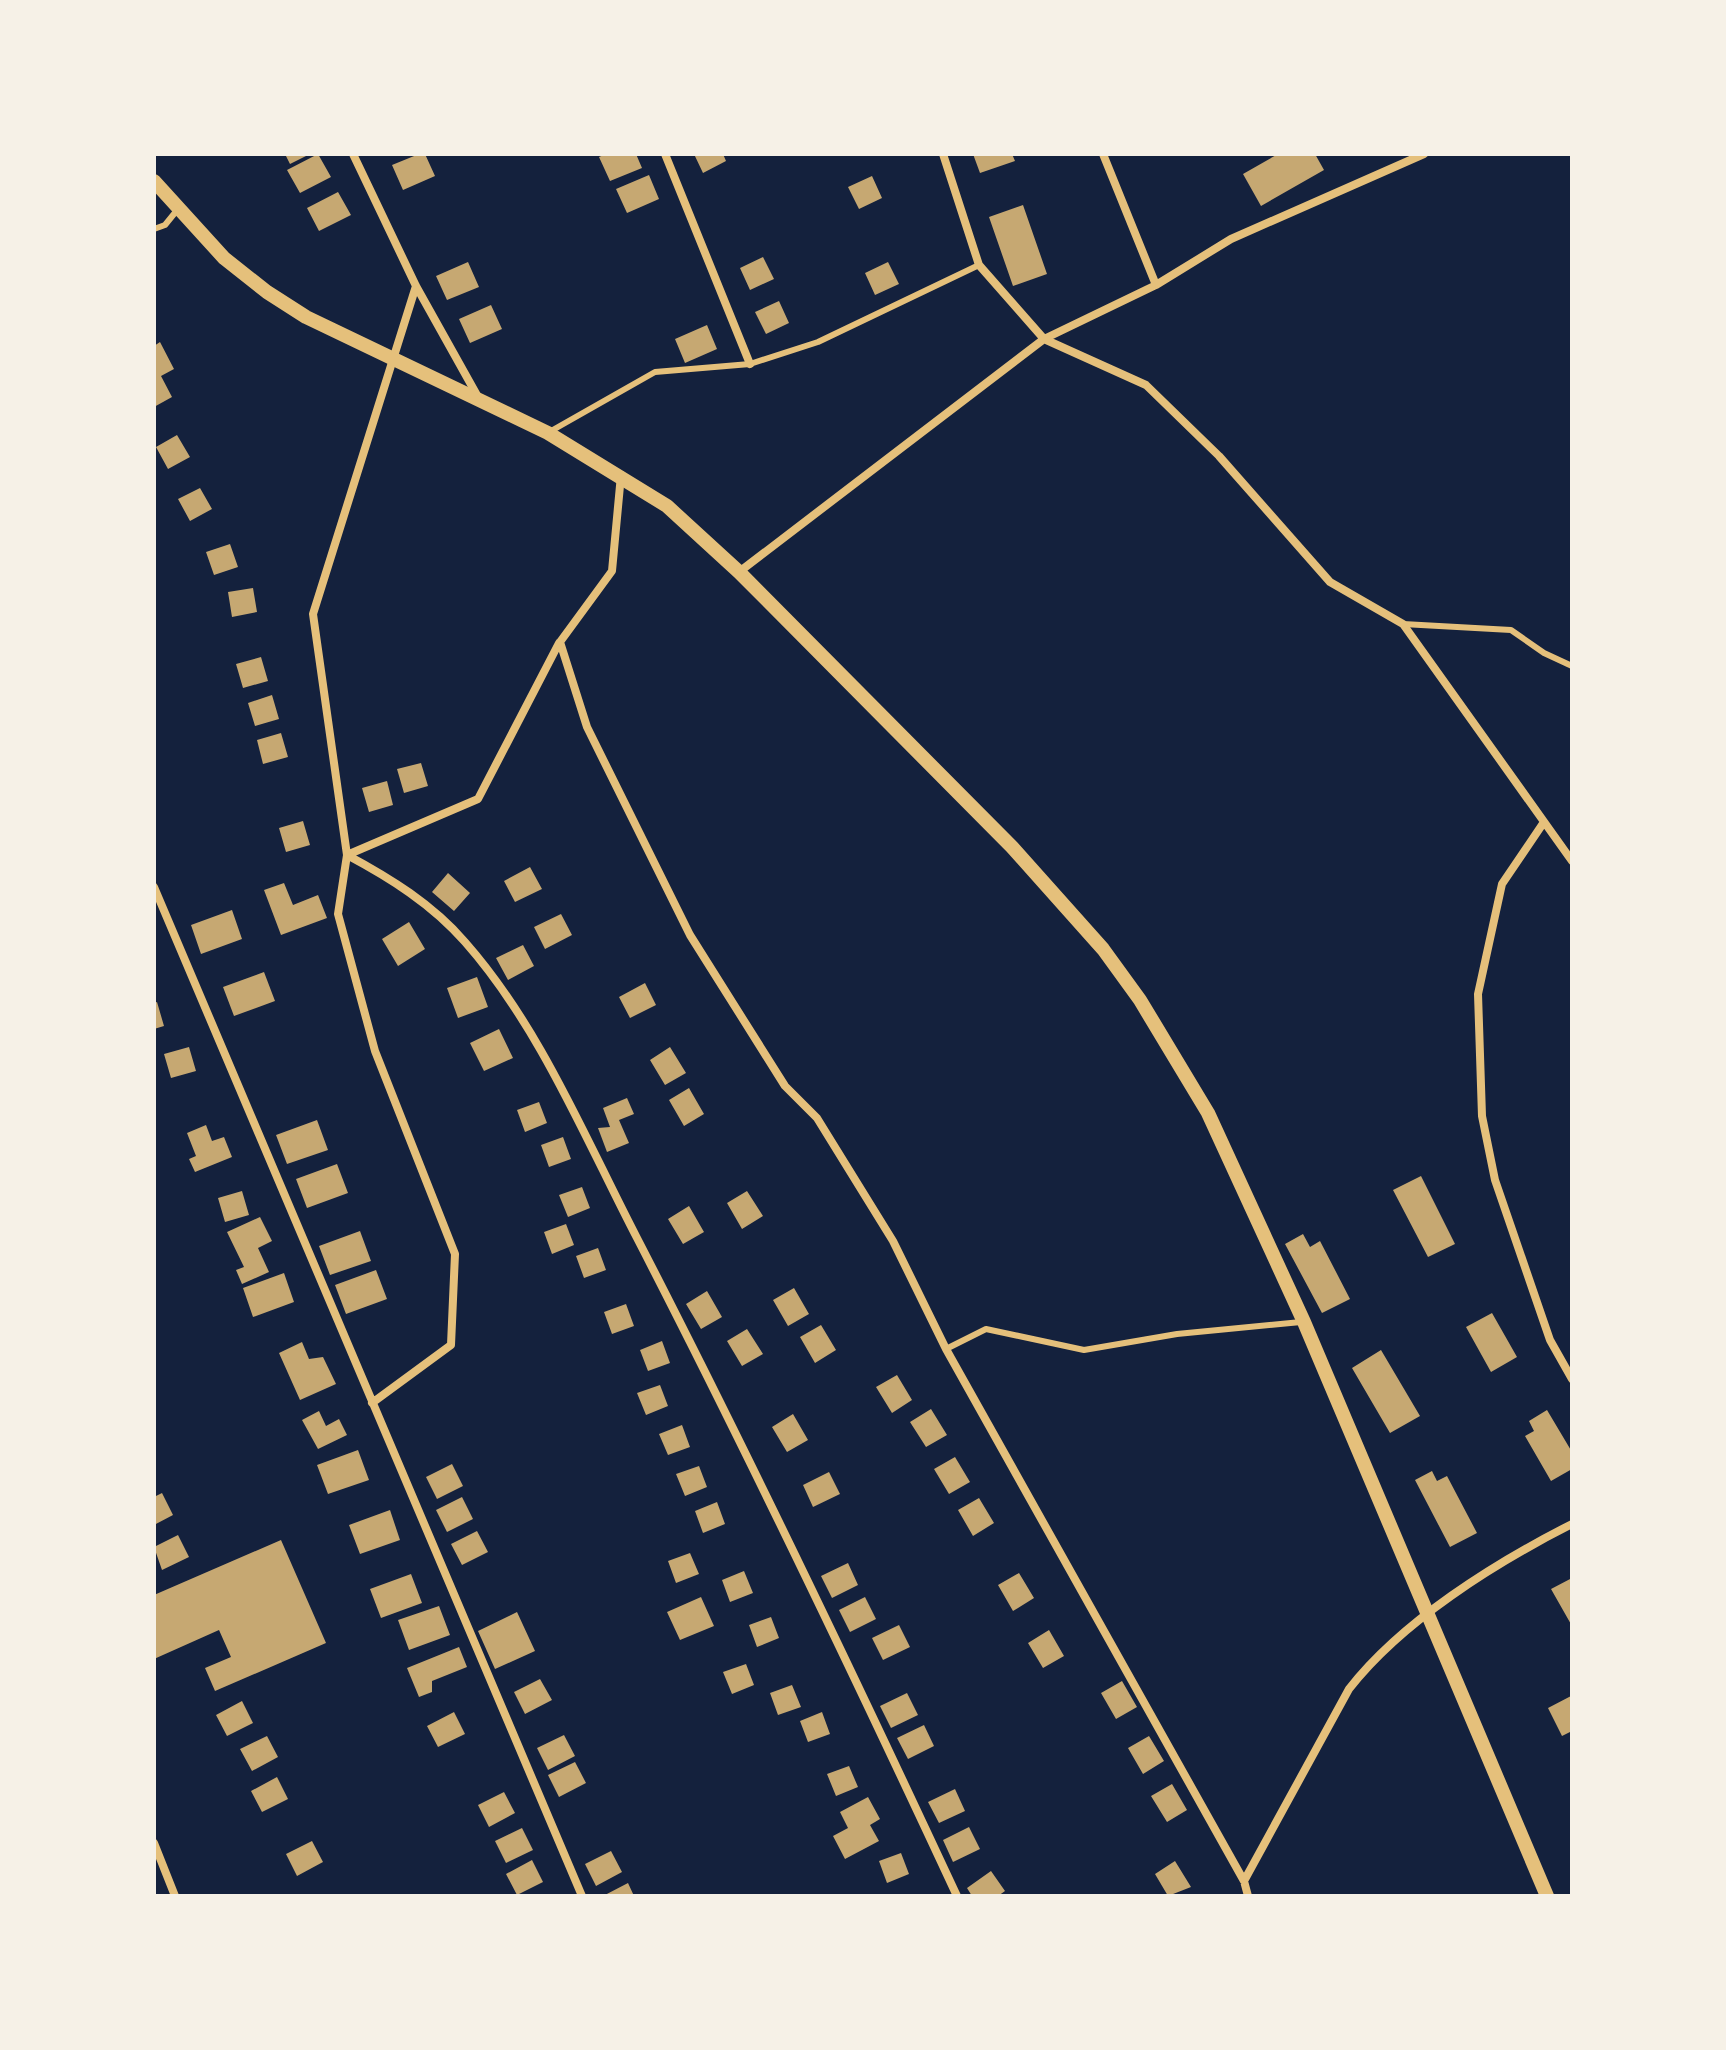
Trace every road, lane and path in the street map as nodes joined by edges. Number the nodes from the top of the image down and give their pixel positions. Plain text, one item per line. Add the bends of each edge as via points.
1 (353, 154) edge
2 (665, 154) edge
3 (943, 154) edge
4 (1103, 154) edge
5 (1424, 154) edge
6 (154, 181) edge
7 (179, 208) junction
8 (154, 229) edge
9 (979, 265) junction
10 (1156, 285) junction
11 (416, 286) junction
12 (1044, 339) junction
13 (394, 358) junction
14 (750, 364) junction
15 (478, 398) junction
16 (548, 433) junction
17 (621, 475) junction
18 (739, 572) junction
19 (1403, 624) junction
20 (560, 642) junction
21 (1572, 666) edge
22 (1544, 822) junction
23 (347, 855) junction
24 (1572, 861) edge
25 (154, 887) edge
26 (1304, 1322) junction
27 (946, 1349) junction
28 (1572, 1379) edge
29 (372, 1403) junction
30 (1572, 1524) edge
31 (1430, 1615) junction
32 (154, 1843) edge
33 (1244, 1881) junction
34 (175, 1896) edge
35 (582, 1896) edge
36 (957, 1896) edge
37 (1248, 1896) edge
38 (1547, 1896) edge

1 - 11 street
2 - 14 street
3 - 9 street
4 - 10 street
5 - 10 street via 1231,239
6 - 7 street
7 - 8 lane via 165,225
7 - 13 street via 224,258 267,292 306,317
9 - 12 street
9 - 14 lane via 818,342
10 - 12 street
11 - 13 street
11 - 15 street
12 - 18 street
12 - 19 street via 1146,385 1219,456 1330,582
13 - 15 street
13 - 23 street via 313,614
14 - 16 lane via 655,372
15 - 16 street
16 - 17 street
17 - 18 street via 678,515
17 - 20 street via 612,571
18 - 26 street via 1012,847 1103,949 1208,1113
19 - 21 lane via 1511,630
19 - 22 street
20 - 23 street via 478,799
20 - 27 street via 587,727 690,935 785,1086 825,1130 893,1241
22 - 24 street
22 - 28 street via 1502,884 1478,994 1482,1116 1505,1209 1550,1340
23 - 29 street via 338,914 375,1051 455,1254 451,1345
23 - 36 street via 426,905 464,941 513,1003 691,1343
25 - 29 street
26 - 27 lane via 1177,1334 1084,1350 986,1329
26 - 31 street
27 - 33 street
29 - 35 street
30 - 31 street via 1517,1552
31 - 33 street via 1401,1633 1349,1689
31 - 38 street
32 - 34 street
33 - 37 street

